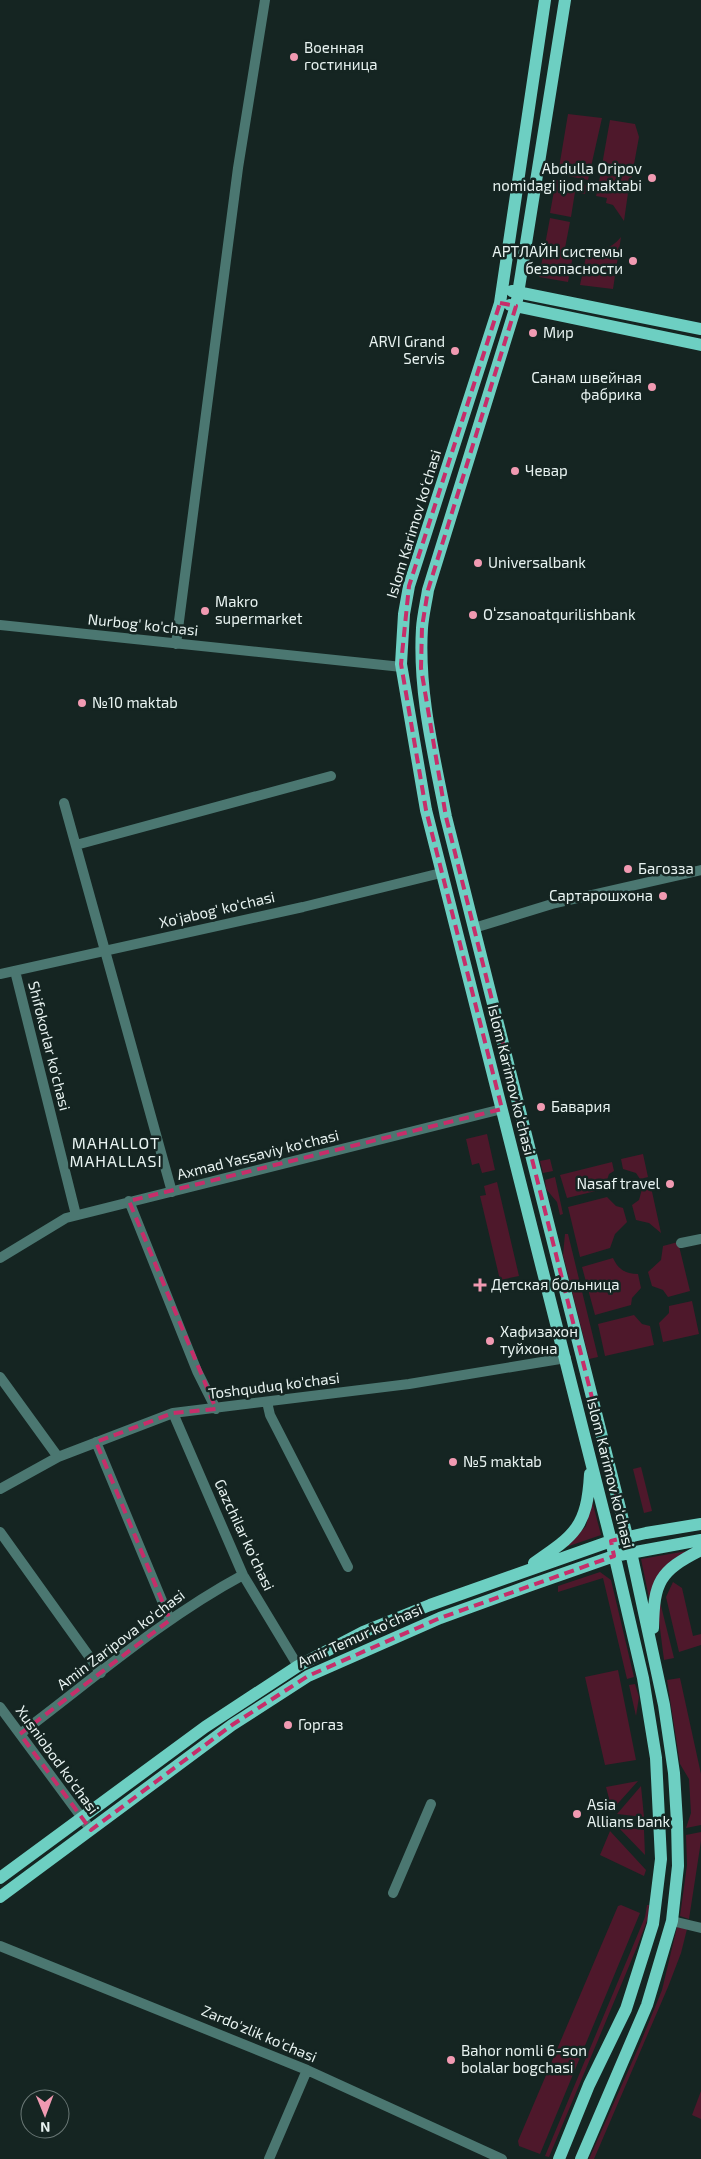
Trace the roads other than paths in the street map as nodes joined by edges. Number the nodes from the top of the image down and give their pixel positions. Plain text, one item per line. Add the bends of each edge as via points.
1 (264, 0) edge
2 (545, 0) edge
3 (565, 0) edge
4 (503, 289) junction
5 (518, 293) junction
6 (500, 303) junction
7 (516, 306) junction
8 (701, 329) edge
9 (701, 345) edge
10 (0, 625) edge
11 (176, 644) junction
12 (402, 667) junction
13 (331, 776) dead end
14 (64, 803) dead end
15 (446, 817) junction
16 (428, 821) junction
17 (76, 845) junction
18 (701, 870) edge
19 (440, 873) junction
20 (474, 928) junction
21 (105, 951) junction
22 (15, 971) junction
23 (0, 974) edge
24 (502, 1110) junction
25 (172, 1192) junction
26 (130, 1201) junction
27 (76, 1216) junction
28 (701, 1239) edge
29 (681, 1243) dead end
30 (0, 1258) edge
31 (566, 1358) junction
32 (0, 1377) edge
33 (267, 1402) junction
34 (216, 1409) junction
35 (173, 1413) junction
36 (96, 1442) junction
37 (58, 1457) junction
38 (591, 1464) junction
39 (0, 1489) edge
40 (701, 1524) edge
41 (0, 1532) edge
42 (626, 1537) junction
43 (701, 1540) edge
44 (611, 1541) junction
45 (701, 1550) edge
46 (631, 1552) junction
47 (614, 1556) junction
48 (348, 1567) dead end
49 (522, 1572) junction
50 (243, 1575) junction
51 (170, 1620) junction
52 (653, 1650) junction
53 (298, 1666) junction
54 (101, 1673) junction
55 (0, 1707) edge
56 (20, 1734) junction
57 (431, 1804) dead end
58 (82, 1819) junction
59 (91, 1830) junction
60 (0, 1878) edge
61 (393, 1893) dead end
62 (0, 1897) edge
63 (672, 1921) junction
64 (701, 1928) edge
65 (0, 1946) edge
66 (307, 2070) junction
67 (269, 2159) edge
68 (502, 2159) edge
69 (559, 2159) edge
70 (580, 2159) edge

1 - 11 street via 238,168
2 - 4 main road, Islom Karimov ko‘chasi
3 - 5 main road, Islom Karimov ko‘chasi
4 - 5 main road
4 - 6 main road, Islom Karimov ko‘chasi
5 - 7 main road, Islom Karimov ko‘chasi
5 - 8 main road
6 - 7 main road
6 - 12 main road, Islom Karimov ko‘chasi via 409,586 404,614
7 - 9 main road
7 - 15 main road, Islom Karimov ko‘chasi via 428,590 422,627 421,668 426,713
10 - 11 street, Nurbog' ko'chasi
11 - 12 street, Nurbog' ko'chasi
12 - 16 main road, Islom Karimov ko‘chasi
13 - 17 street
14 - 17 street
15 - 16 main road via 439,824
15 - 20 main road, Islom Karimov ko‘chasi
16 - 19 main road, Islom Karimov ko‘chasi
17 - 21 street
18 - 20 street via 552,904
19 - 21 street, Xo'jabog' ko'chasi
19 - 24 main road, Islom Karimov ko‘chasi
20 - 42 main road, Islom Karimov ko‘chasi
21 - 22 street, Xo'jabog' ko'chasi
21 - 25 street
22 - 23 street, Xo'jabog' ko'chasi
22 - 27 street, Shifokorlar ko'chasi
24 - 25 street, Axmad Yassaviy ko'chasi
24 - 31 main road, Islom Karimov ko‘chasi
25 - 26 street, Axmad Yassaviy ko'chasi
26 - 27 street, Axmad Yassaviy ko'chasi
26 - 34 street
27 - 30 street, Axmad Yassaviy ko'chasi via 66,1218
28 - 29 street
31 - 33 street, Toshquduq ko'chasi via 409,1384
31 - 38 main road, Islom Karimov ko‘chasi
32 - 37 street
33 - 34 street, Toshquduq ko'chasi
33 - 48 street via 270,1415
34 - 35 street, Toshquduq ko'chasi
35 - 36 street, Toshquduq ko'chasi
35 - 50 street, Gazchilar ko'chasi
36 - 37 street, Toshquduq ko'chasi
36 - 51 street
37 - 39 street, Toshquduq ko'chasi
38 - 44 main road, Islom Karimov ko‘chasi
38 - 49 main road via 587,1508 582,1522 571,1536
40 - 42 main road, Amir Temur ko'chasi
41 - 54 street
42 - 44 main road, Amir Temur ko'chasi
42 - 46 main road, Islom Karimov ko‘chasi
43 - 46 main road, Amir Temur ko'chasi
44 - 47 main road, Islom Karimov ko‘chasi
44 - 49 main road, Amir Temur ko'chasi
45 - 52 main road via 679,1561 659,1581 654,1603
46 - 47 main road, Amir Temur ko'chasi
46 - 52 main road, Islom Karimov ko‘chasi
47 - 59 main road, Amir Temur ko'chasi via 440,1618 308,1676 232,1724
47 - 69 main road, Islom Karimov ko‘chasi via 642,1678 656,1758 662,1859 653,1924 626,2009 589,2085
49 - 53 main road, Amir Temur ko'chasi via 363,1632
50 - 51 street, Amin Zaripova ko'chasi via 212,1591
50 - 53 street, Gazchilar ko'chasi
51 - 54 street, Amin Zaripova ko'chasi
52 - 63 main road, Islom Karimov ko‘chasi via 670,1744 678,1822 678,1866
53 - 58 main road, Amir Temur ko'chasi via 205,1728
54 - 56 street, Amin Zaripova ko'chasi
55 - 56 street, Xusniobod ko'chasi
56 - 58 street, Xusniobod ko'chasi
57 - 61 street
58 - 59 street, Xusniobod ko'chasi
58 - 60 main road, Amir Temur ko'chasi
59 - 62 main road, Amir Temur ko'chasi
63 - 64 street
63 - 70 main road, Islom Karimov ko‘chasi via 647,2006
65 - 66 street, Zardo'zlik ko'chasi
66 - 67 street
66 - 68 street, Zardo'zlik ko'chasi

